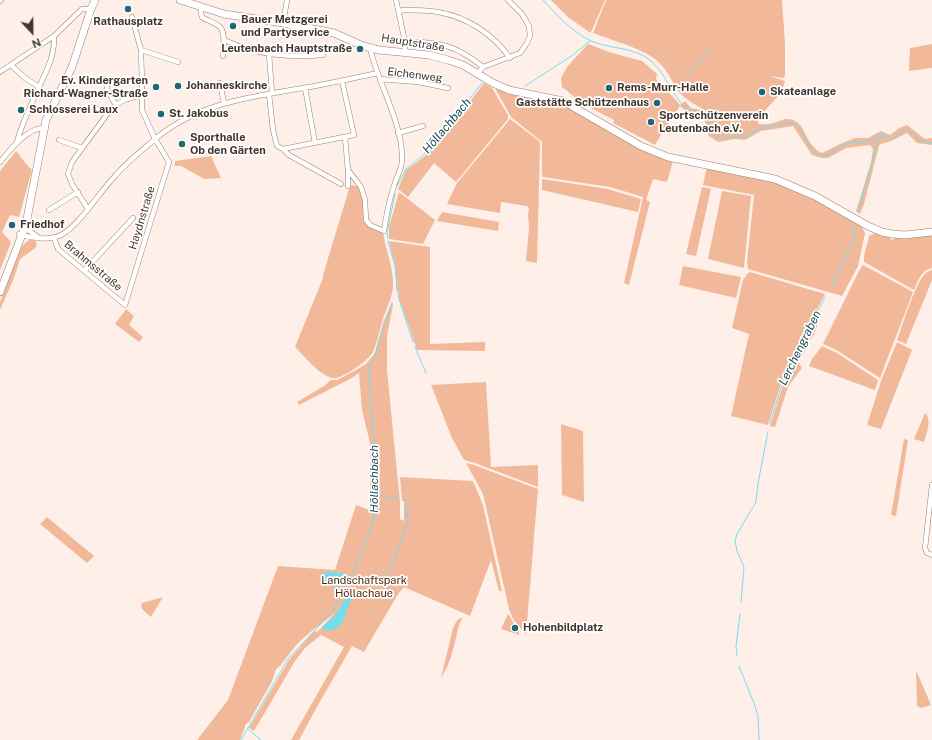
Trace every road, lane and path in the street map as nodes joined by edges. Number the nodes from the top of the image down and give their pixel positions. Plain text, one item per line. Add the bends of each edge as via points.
1 (95, 0) edge
2 (180, 0) edge
3 (287, 0) edge
4 (396, 0) edge
5 (508, 0) edge
6 (201, 7) junction
7 (90, 9) junction
8 (399, 11) junction
9 (132, 17) dead end
10 (283, 23) junction
11 (54, 36) junction
12 (224, 40) junction
13 (405, 42) junction
14 (370, 48) junction
15 (141, 50) junction
16 (405, 52) junction
17 (269, 54) junction
18 (323, 55) dead end
19 (223, 56) dead end
20 (510, 58) junction
21 (178, 62) dead end
22 (10, 65) junction
23 (483, 67) junction
24 (0, 72) edge
25 (378, 73) junction
26 (477, 74) junction
27 (105, 79) dead end
28 (380, 79) junction
29 (342, 81) junction
30 (220, 83) dead end
31 (39, 88) junction
32 (305, 88) junction
33 (448, 88) dead end
34 (270, 94) junction
35 (141, 95) junction
36 (224, 103) junction
37 (116, 105) junction
38 (92, 107) dead end
39 (108, 113) junction
40 (423, 126) dead end
41 (44, 128) junction
42 (398, 133) junction
43 (345, 138) junction
44 (59, 140) dead end
45 (155, 140) junction
46 (17, 142) junction
47 (315, 143) junction
48 (82, 148) junction
49 (280, 148) junction
50 (0, 162) edge
51 (348, 170) junction
52 (341, 184) dead end
53 (348, 186) dead end
54 (78, 192) junction
55 (88, 209) junction
56 (49, 210) dead end
57 (133, 218) dead end
58 (22, 232) junction
59 (932, 232) edge
60 (54, 238) junction
61 (84, 271) junction
62 (0, 292) edge
63 (125, 305) joint
64 (932, 485) edge
65 (930, 520) edge
66 (931, 554) edge

1 - 7 street
2 - 6 street, Hauptstraße
3 - 10 street
4 - 8 street
5 - 20 street via 526,20 530,31 524,48
6 - 10 street, Hauptstraße
6 - 12 street via 202,17 220,27
7 - 11 street via 82,9
7 - 41 street via 73,64
8 - 13 street
8 - 20 street via 438,12 468,21 496,41
9 - 15 street, Haydnstraße
10 - 14 street, Hauptstraße via 334,33
11 - 22 street
11 - 31 street via 51,61
12 - 17 street
12 - 19 street
13 - 16 street
13 - 23 street via 451,46
14 - 16 street, Hauptstraße
14 - 25 street
15 - 21 street
15 - 35 street, Haydnstraße
16 - 26 street, Hauptstraße via 448,60
17 - 18 street via 296,57
17 - 34 street
20 - 23 street
22 - 24 street
22 - 31 street
23 - 26 street
25 - 28 street
25 - 29 street
26 - 59 street, Hauptstraße via 509,90 563,101 631,140 678,160 750,173 786,183 882,232 905,235
27 - 37 street via 108,92
28 - 33 street, Eichenweg via 418,82
28 - 42 street
29 - 32 street
29 - 43 street via 354,135
30 - 36 street
31 - 46 street
32 - 34 street
32 - 47 street
34 - 36 street
34 - 49 street via 273,130
35 - 37 street
35 - 45 street, Haydnstraße via 143,115
36 - 45 street via 183,120
37 - 39 street
38 - 39 street
39 - 48 street
40 - 42 street
41 - 46 street via 36,129
41 - 58 street
42 - 51 street via 402,165 391,195 384,231 366,220 365,200 361,187
43 - 47 street
43 - 51 street
44 - 48 street
45 - 55 street via 116,175
45 - 63 street, Haydnstraße via 169,162
46 - 50 street
47 - 49 street
48 - 54 street via 72,162 68,174
49 - 52 street
51 - 53 street
54 - 55 street
54 - 56 street
55 - 60 street via 66,232
57 - 61 street
58 - 60 street via 39,238
58 - 62 street
60 - 61 street, Brahmsstraße via 58,249
61 - 63 street, Brahmsstraße
64 - 65 street
65 - 66 street via 925,548 927,553

